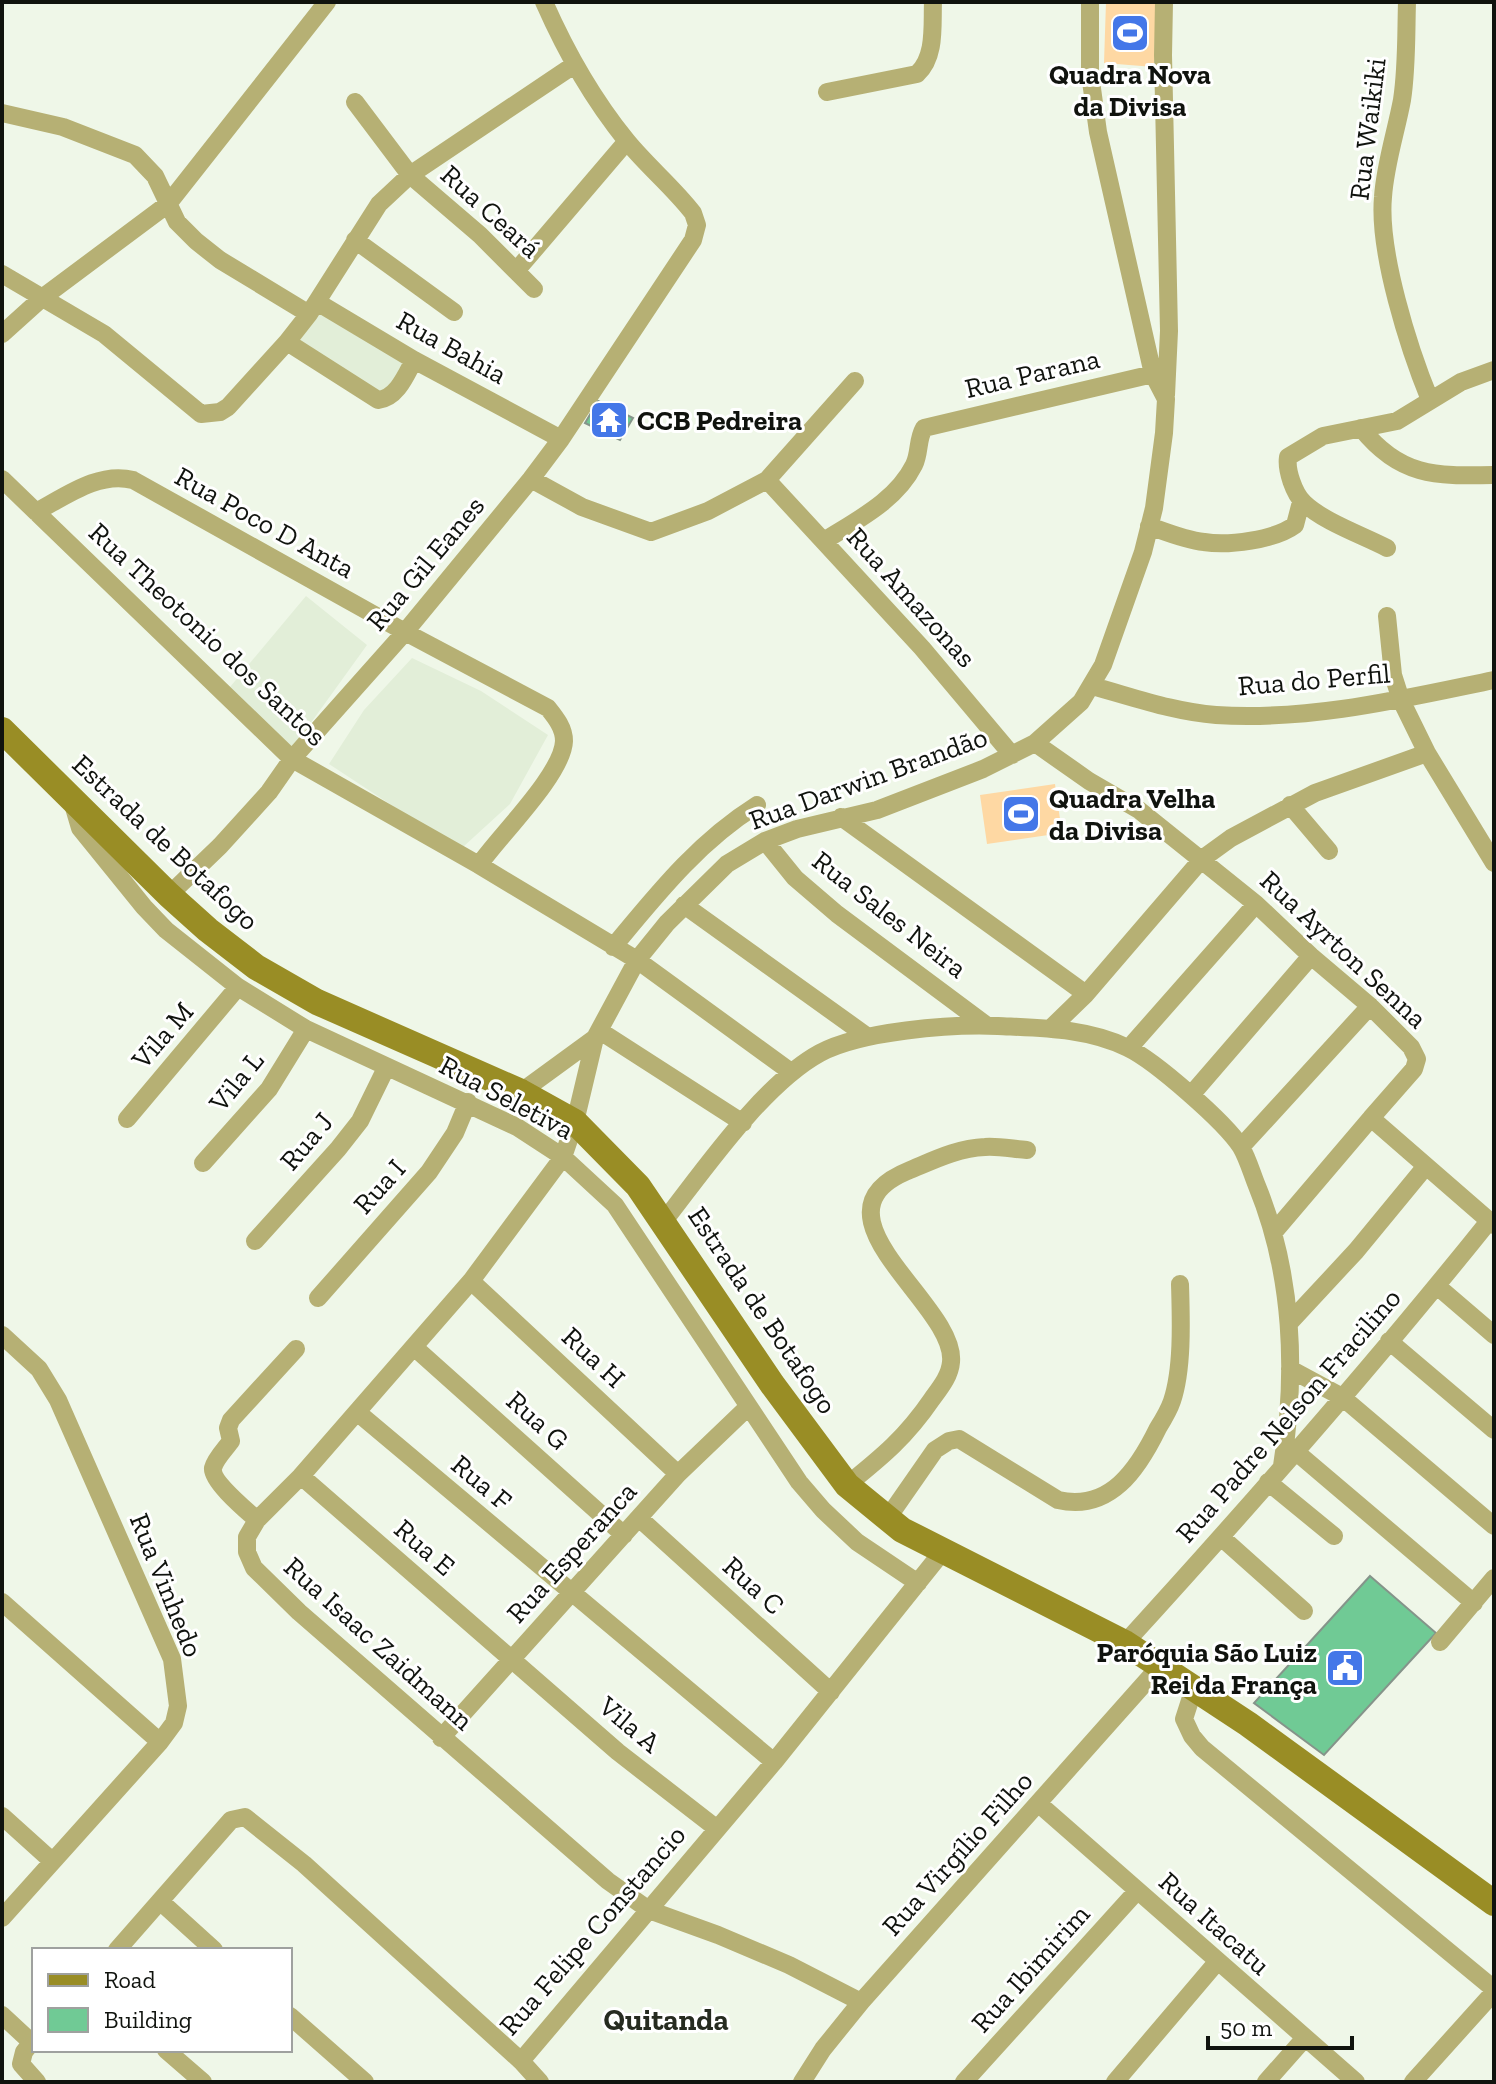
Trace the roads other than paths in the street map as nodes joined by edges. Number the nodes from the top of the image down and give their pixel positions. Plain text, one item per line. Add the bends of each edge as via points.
1 (327, 2) edge
2 (544, 2) edge
3 (933, 2) edge
4 (1090, 2) edge
5 (1164, 2) edge
6 (1407, 2) edge
7 (574, 65) junction
8 (827, 92) dead end
9 (355, 102) dead end
10 (2, 113) edge
11 (627, 141) junction
12 (410, 175) junction
13 (168, 204) junction
14 (355, 240) junction
15 (516, 271) junction
16 (2, 274) edge
17 (534, 289) dead end
18 (42, 298) junction
19 (313, 308) junction
20 (454, 312) dead end
21 (2, 334) edge
22 (287, 342) junction
23 (414, 360) junction
24 (1494, 370) edge
25 (1153, 374) junction
26 (855, 381) dead end
27 (1166, 399) junction
28 (1430, 400) junction
29 (1361, 428) junction
30 (561, 439) junction
31 (1494, 475) edge
32 (2, 479) edge
33 (531, 479) junction
34 (767, 480) junction
35 (1301, 502) junction
36 (36, 512) junction
37 (1149, 526) junction
38 (824, 541) junction
39 (1387, 548) dead end
40 (1387, 616) dead end
41 (405, 632) junction
42 (1494, 674) edge
43 (1494, 681) edge
44 (1092, 686) junction
45 (1401, 700) junction
46 (2, 730) edge
47 (1035, 743) junction
48 (1427, 753) junction
49 (1012, 755) junction
50 (292, 759) junction
51 (72, 801) junction
52 (757, 805) dead end
53 (1290, 805) junction
54 (841, 817) junction
55 (765, 841) junction
56 (1329, 851) dead end
57 (1202, 859) junction
58 (1494, 863) edge
59 (479, 865) junction
60 (169, 895) junction
61 (1256, 904) junction
62 (684, 905) junction
63 (613, 947) junction
64 (1311, 956) junction
65 (637, 960) junction
66 (238, 987) junction
67 (1086, 994) junction
68 (1370, 1006) junction
69 (986, 1025) junction
70 (1051, 1028) junction
71 (306, 1029) junction
72 (597, 1034) junction
73 (868, 1037) junction
74 (1129, 1048) junction
75 (386, 1068) junction
76 (791, 1072) junction
77 (521, 1092) junction
78 (1191, 1095) junction
79 (468, 1102) junction
80 (1371, 1118) junction
81 (127, 1119) dead end
82 (575, 1122) junction
83 (743, 1123) junction
84 (1241, 1147) junction
85 (1027, 1150) dead end
86 (563, 1157) junction
87 (614, 1161) junction
88 (203, 1163) dead end
89 (1426, 1166) junction
90 (664, 1221) junction
91 (1491, 1223) edge
92 (1274, 1232) junction
93 (255, 1241) dead end
94 (471, 1281) junction
95 (1180, 1284) dead end
96 (1437, 1286) junction
97 (318, 1298) dead end
98 (1290, 1322) junction
99 (2, 1335) edge
100 (1494, 1335) edge
101 (1389, 1341) junction
102 (414, 1347) junction
103 (296, 1349) dead end
104 (1290, 1369) junction
105 (1342, 1397) junction
106 (748, 1407) junction
107 (357, 1412) junction
108 (1494, 1430) edge
109 (1295, 1451) junction
110 (1282, 1466) junction
111 (678, 1474) junction
112 (301, 1476) junction
113 (1268, 1482) junction
114 (847, 1485) junction
115 (639, 1518) junction
116 (887, 1519) junction
117 (257, 1520) junction
118 (1494, 1526) edge
119 (624, 1535) junction
120 (1334, 1536) dead end
121 (1221, 1537) junction
122 (943, 1551) junction
123 (1494, 1578) edge
124 (918, 1583) junction
125 (571, 1594) junction
126 (2, 1602) edge
127 (1474, 1603) junction
128 (1304, 1611) dead end
129 (1440, 1642) dead end
130 (1125, 1643) junction
131 (513, 1659) junction
132 (1160, 1666) junction
133 (1194, 1688) junction
134 (831, 1692) junction
135 (441, 1738) junction
136 (160, 1742) junction
137 (774, 1762) junction
138 (1039, 1804) junction
139 (2, 1816) edge
140 (716, 1828) junction
141 (52, 1861) junction
142 (1137, 1891) junction
143 (161, 1902) junction
144 (1494, 1903) edge
145 (649, 1910) junction
146 (2, 1918) edge
147 (119, 1948) edge
148 (212, 1948) edge
149 (1217, 1962) junction
150 (1494, 1990) edge
151 (861, 2002) junction
152 (2, 2015) edge
153 (292, 2018) edge
154 (1304, 2039) junction
155 (32, 2040) edge
156 (168, 2052) edge
157 (521, 2061) junction
158 (37, 2082) edge
159 (203, 2082) edge
160 (365, 2082) edge
161 (540, 2082) edge
162 (802, 2082) edge
163 (964, 2082) edge
164 (1115, 2082) edge
165 (1266, 2082) edge
166 (1356, 2082) edge
167 (1413, 2082) edge

1 - 13 street
2 - 7 street
3 - 8 street via 930,56 924,68 910,76
4 - 25 street via 1090,74 1098,132
5 - 27 street, Rua Darwin Brandão
6 - 28 street, Rua Waikiki via 1403,96 1383,197 1384,226 1404,322
7 - 11 street
7 - 12 street
9 - 12 street, Rua Ceará
10 - 13 street, Rua Bahia via 63,127 135,155 155,176
11 - 15 street
11 - 30 street, Rua Gil Eanes via 693,213 697,225 693,240
12 - 14 street via 379,204
12 - 15 street, Rua Ceará
13 - 18 street
13 - 19 street, Rua Bahia via 177,222 205,249
14 - 19 street
14 - 20 street
15 - 17 street, Rua Ceará
16 - 18 street
18 - 21 street
18 - 22 street via 104,334 201,414 220,412 236,399
19 - 22 street
19 - 23 street, Rua Bahia
22 - 23 street via 378,400 393,393
23 - 30 street, Rua Bahia
24 - 28 street
25 - 27 street
25 - 38 street, Rua Parana via 924,428 916,462 895,492
26 - 34 street
27 - 37 street, Rua Darwin Brandão
28 - 29 street via 1397,421
29 - 31 street via 1390,459 1411,467 1444,475
29 - 35 street via 1323,436 1291,454 1287,466
30 - 33 street, Rua Gil Eanes
32 - 36 street, Rua Theotonio dos Santos
33 - 34 street via 582,507 651,532 708,511
33 - 41 street, Rua Gil Eanes
34 - 38 street, Rua Amazonas
35 - 37 street via 1295,525 1268,537 1203,542
35 - 39 street
36 - 41 street, Rua Poco D Anta via 97,481 133,480
36 - 50 street, Rua Theotonio dos Santos
37 - 44 street, Rua Darwin Brandão via 1126,603
38 - 49 street, Rua Amazonas
40 - 45 street
41 - 50 street, Rua Gil Eanes
41 - 59 street, Rua Poco D Anta via 534,699 548,708 561,729 561,758
42 - 43 street
43 - 45 street, Rua do Perfil
44 - 45 street, Rua do Perfil via 1216,715 1291,715
44 - 47 street, Rua Darwin Brandão
45 - 48 street
46 - 51 main road, Estrada de Botafogo
47 - 49 street, Rua Darwin Brandão
47 - 57 street, Rua Ayrton Senna via 1139,810
48 - 53 street
48 - 58 street
49 - 54 street, Rua Darwin Brandão via 935,789
50 - 59 street, Rua Theotonio dos Santos
50 - 60 street, Rua Gil Eanes via 269,792
51 - 60 main road, Estrada de Botafogo
51 - 66 street, Rua Seletiva via 80,828 144,907
52 - 63 street via 707,841
53 - 56 street
53 - 57 street
54 - 55 street, Rua Darwin Brandão
54 - 67 street
55 - 62 street, Rua Darwin Brandão via 727,864
55 - 69 street, Rua Sales Neira via 795,878 837,914
57 - 61 street, Rua Ayrton Senna
57 - 67 street
59 - 63 street, Rua Theotonio dos Santos
60 - 77 main road, Estrada de Botafogo via 256,967 317,1002
61 - 64 street, Rua Ayrton Senna
61 - 74 street
62 - 65 street, Rua Darwin Brandão
62 - 73 street
63 - 65 street, Rua Theotonio dos Santos
64 - 68 street, Rua Ayrton Senna
64 - 78 street
65 - 72 street, Rua Darwin Brandão
65 - 76 street, Rua Theotonio dos Santos
66 - 71 street, Rua Seletiva
66 - 81 street, Vila M
67 - 70 street
68 - 80 street, Rua Ayrton Senna via 1417,1059
68 - 84 street
69 - 70 street
69 - 73 street
70 - 74 street
71 - 75 street, Rua Seletiva
71 - 88 street, Vila L via 269,1089
72 - 77 street, Rua Darwin Brandão
72 - 82 street
72 - 83 street
73 - 76 street via 821,1052
74 - 78 street
75 - 79 street, Rua Seletiva
75 - 93 street, Rua J via 360,1121
76 - 83 street
77 - 82 main road, Estrada de Botafogo
78 - 84 street
79 - 86 street, Rua Seletiva
79 - 97 street, Rua I via 429,1172
80 - 89 street
80 - 92 street
82 - 86 street
82 - 87 main road, Estrada de Botafogo
83 - 90 street
84 - 92 street
85 - 114 street via 986,1147 951,1153 891,1177 877,1189 870,1217 877,1234 898,1272 945,1334 952,1349 951,1366 914,1426
86 - 87 street via 587,1152
86 - 94 street
86 - 106 street, Rua Seletiva via 615,1205
87 - 90 main road, Estrada de Botafogo
89 - 91 street
89 - 98 street
90 - 114 main road, Estrada de Botafogo via 772,1384
91 - 96 street, Rua Padre Nelson Fracilino
92 - 98 street
94 - 102 street
94 - 111 street, Rua H
95 - 116 street via 1182,1331 1172,1401 1143,1459 1111,1492 1091,1502 1058,1500 959,1439 935,1450
96 - 100 street
96 - 101 street, Rua Padre Nelson Fracilino
98 - 104 street
99 - 136 street, Rua Vinhedo via 39,1369 58,1400 172,1659 178,1706 174,1723
101 - 105 street, Rua Padre Nelson Fracilino
101 - 108 street
102 - 107 street
102 - 119 street, Rua G
103 - 117 street via 231,1420 231,1441 213,1466 219,1483
104 - 105 street
104 - 110 street
105 - 109 street, Rua Padre Nelson Fracilino
105 - 118 street
106 - 111 street, Rua Esperanca
106 - 124 street, Rua Seletiva via 823,1510 857,1542
107 - 112 street
107 - 125 street, Rua F
109 - 110 street, Rua Padre Nelson Fracilino
109 - 127 street
110 - 113 street, Rua Padre Nelson Fracilino
111 - 115 street, Rua Esperanca
112 - 117 street
112 - 131 street, Rua E
113 - 120 street
113 - 121 street, Rua Padre Nelson Fracilino
114 - 116 main road, Estrada de Botafogo
115 - 119 street, Rua Esperanca
115 - 134 street, Rua C
116 - 122 main road, Estrada de Botafogo
117 - 135 street, Rua Isaac Zaidmann via 247,1537 254,1568
119 - 125 street, Rua Esperanca
121 - 128 street
121 - 130 street, Rua Padre Nelson Fracilino
122 - 124 street, Rua Felipe Constancio
122 - 130 main road, Estrada de Botafogo
123 - 127 street
124 - 134 street, Rua Felipe Constancio
125 - 131 street, Rua Esperanca
125 - 137 street, Rua F
126 - 136 street
127 - 129 street
130 - 132 main road, Estrada de Botafogo
131 - 135 street, Rua Esperanca
131 - 140 street, Vila A via 618,1752
132 - 133 main road, Estrada de Botafogo
132 - 138 street, Rua Virgílio Filho
133 - 144 main road, Estrada de Botafogo
133 - 150 street via 1184,1719 1202,1748
134 - 137 street, Rua Felipe Constancio
135 - 145 street, Rua Isaac Zaidmann
136 - 141 street, Rua Vinhedo
137 - 140 street, Rua Felipe Constancio
138 - 142 street, Rua Itacatu
138 - 151 street, Rua Virgílio Filho
139 - 141 street
140 - 145 street, Rua Felipe Constancio
141 - 146 street, Rua Vinhedo
142 - 149 street, Rua Itacatu
142 - 163 street, Rua Ibimirim
143 - 147 street
143 - 148 street
143 - 157 street, Rua Felipe Constancio via 231,1820 250,1819
145 - 151 street, Rua Isaac Zaidmann via 789,1965
145 - 157 street, Rua Felipe Constancio
149 - 154 street, Rua Itacatu
149 - 164 street
150 - 167 street
151 - 162 street, Rua Virgílio Filho
152 - 155 street
153 - 160 street
154 - 165 street
154 - 166 street, Rua Itacatu
155 - 158 street via 21,2064
156 - 159 street
157 - 161 street

